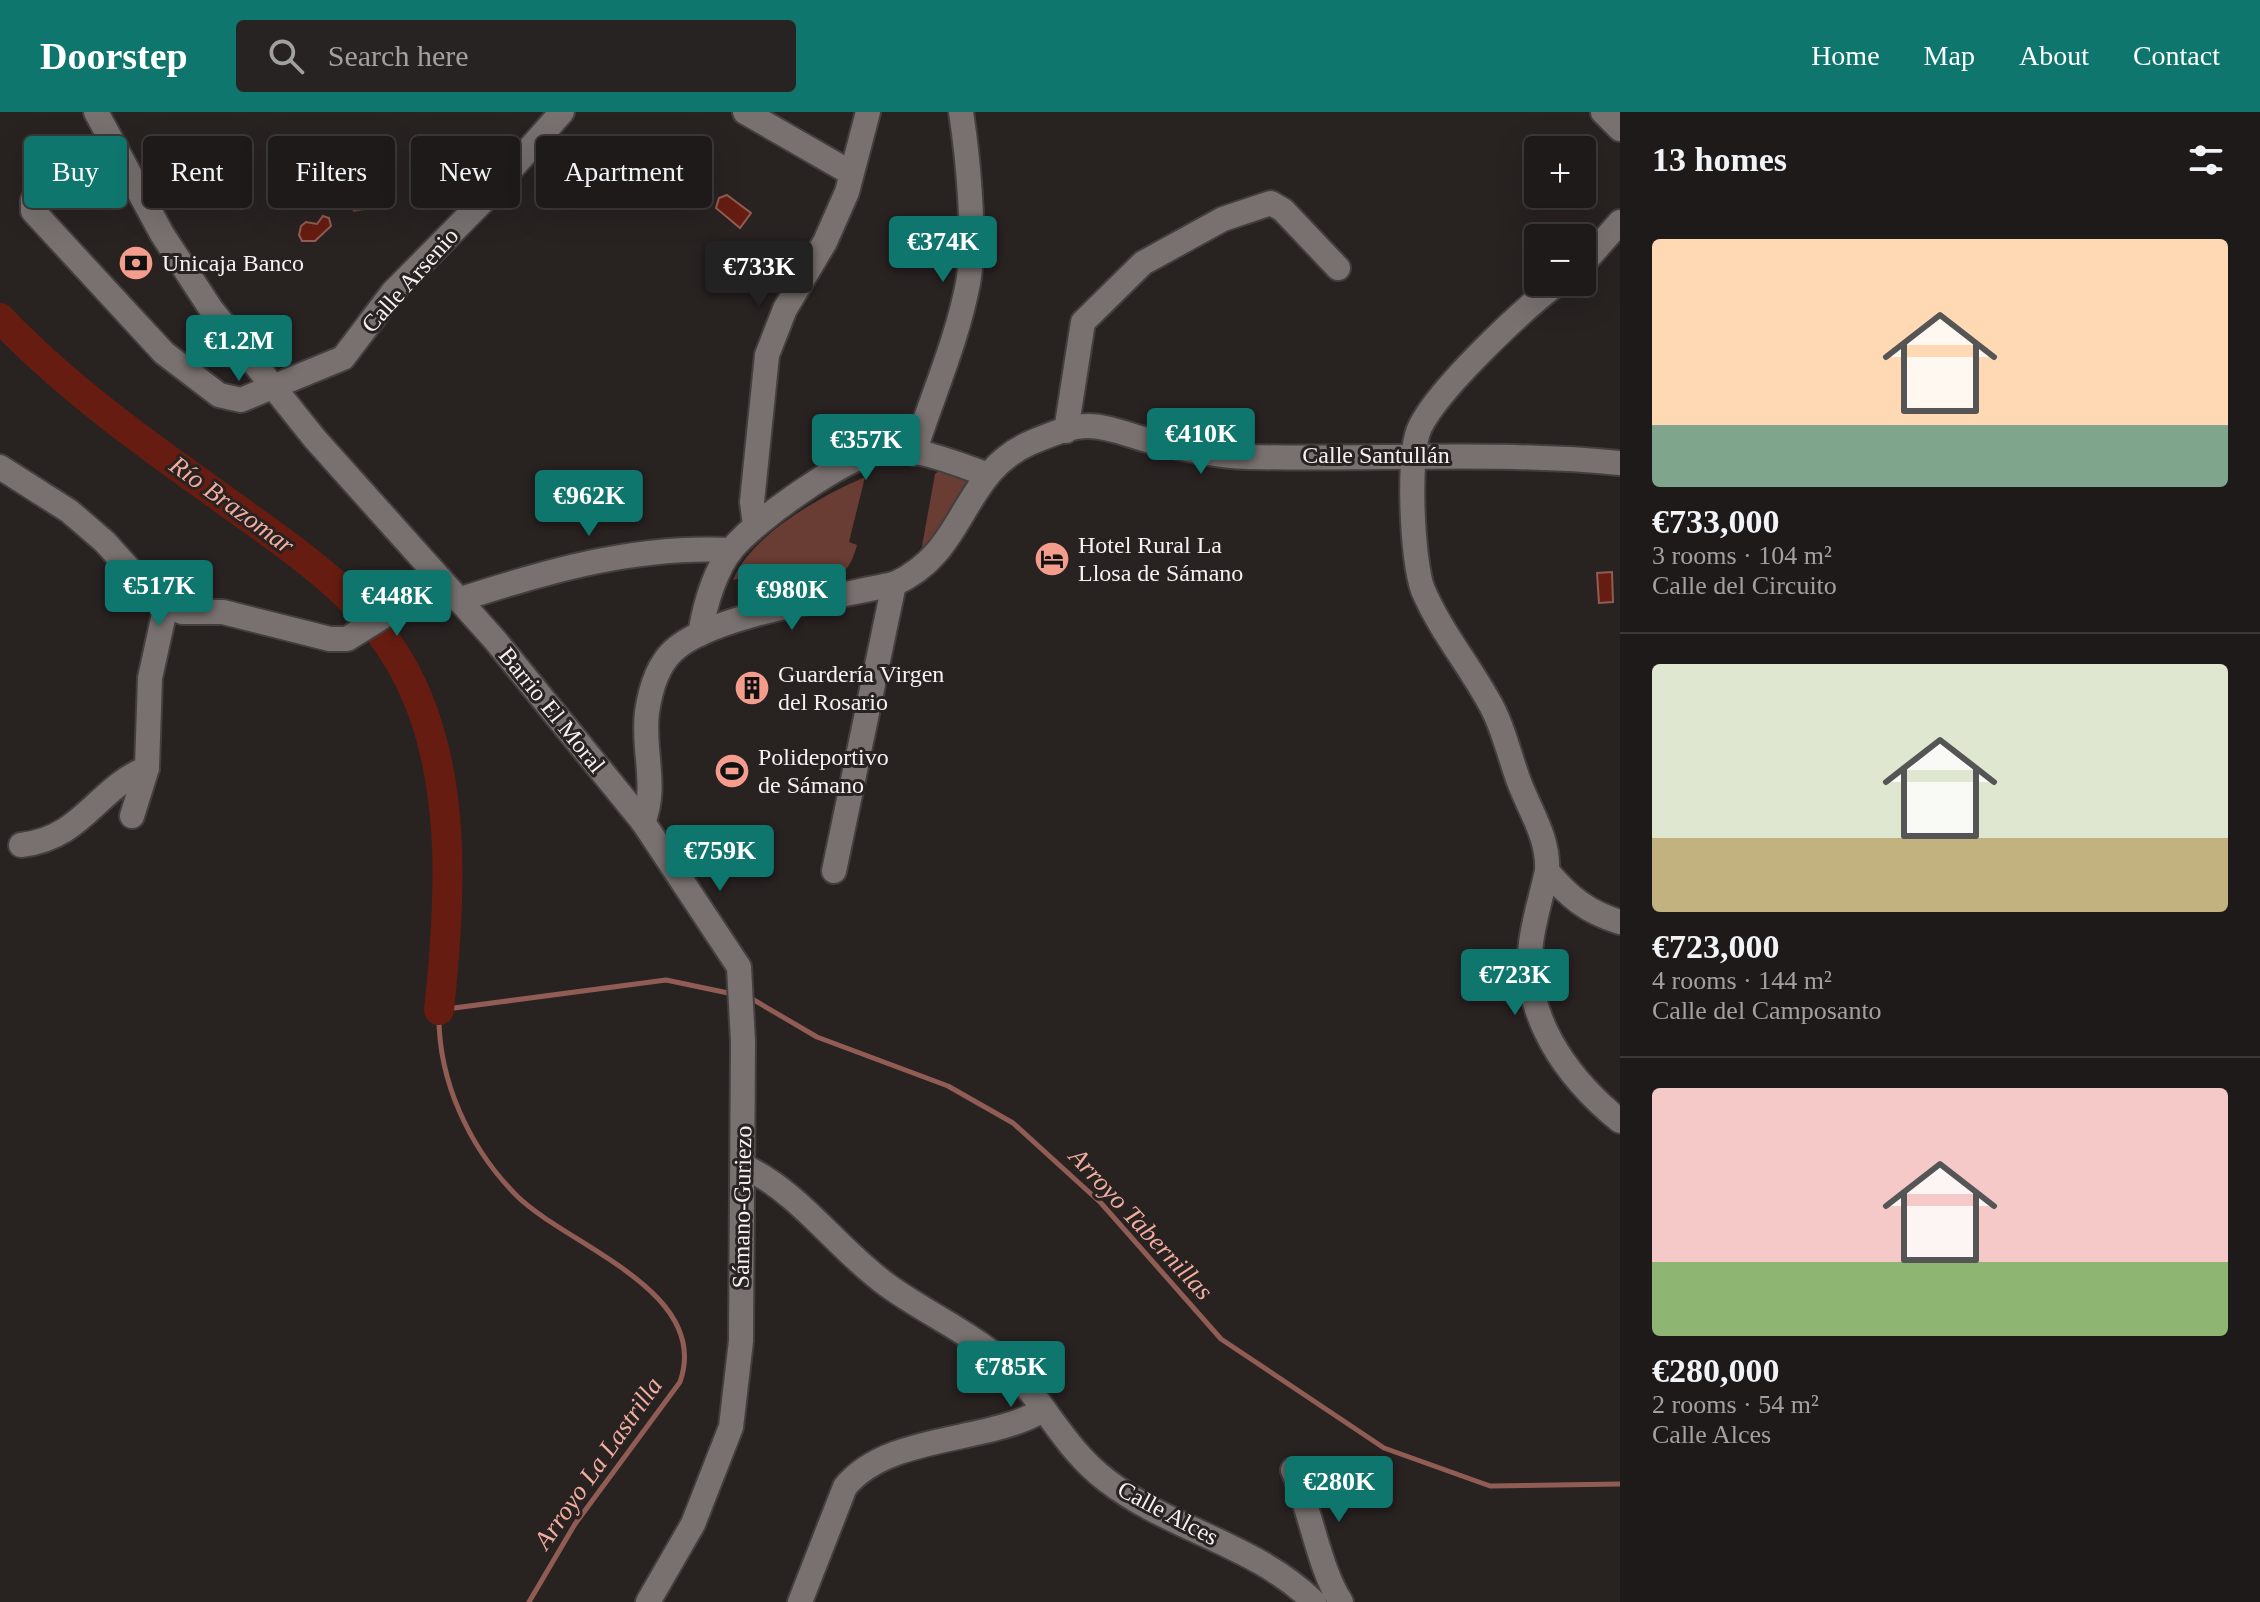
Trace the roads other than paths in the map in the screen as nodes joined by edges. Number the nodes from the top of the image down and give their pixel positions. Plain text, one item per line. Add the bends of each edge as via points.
1 (96, 112) edge
2 (562, 112) edge
3 (745, 112) edge
4 (868, 112) edge
5 (961, 112) edge
6 (1603, 112) edge
7 (1620, 129) edge
8 (107, 136) edge
9 (851, 173) junction
10 (127, 174) edge
11 (33, 208) edge
12 (1620, 222) edge
13 (1596, 249) edge
14 (1338, 268) dead end
15 (1543, 296) edge
16 (274, 388) junction
17 (1066, 431) junction
18 (914, 453) junction
19 (1413, 455) junction
20 (1620, 463) edge
21 (0, 467) edge
22 (986, 474) junction
23 (755, 525) junction
24 (731, 550) junction
25 (440, 581) junction
26 (894, 584) junction
27 (458, 600) junction
28 (166, 605) junction
29 (700, 634) junction
30 (147, 768) junction
31 (132, 816) dead end
32 (643, 822) junction
33 (21, 845) dead end
34 (834, 871) dead end
35 (1547, 871) junction
36 (1620, 922) edge
37 (1620, 1121) edge
38 (743, 1166) junction
39 (1041, 1411) junction
40 (1293, 1470) dead end
41 (648, 1602) edge
42 (800, 1602) edge
43 (1314, 1602) edge
44 (1341, 1602) edge

1 - 8 street, Barrio El Moral
2 - 16 street, Calle Arsenio via 393,292 343,358
3 - 9 street
4 - 9 street
5 - 18 street via 968,280
6 - 7 street
9 - 23 street via 825,242 785,309 767,355 752,502
10 - 16 street, Barrio El Moral via 211,309
11 - 16 street, Calle Arsenio via 164,353 219,395 241,400
12 - 13 street
14 - 17 street via 1271,203 1223,219 1143,263 1083,322
15 - 19 street via 1441,400 1420,428
16 - 25 street, Barrio El Moral
17 - 19 street, Calle Santullán via 1088,426 1196,451 1248,457
17 - 22 street, Calle Santullán via 1016,450
18 - 22 street
18 - 23 street via 879,451 860,458
19 - 20 street, Calle Santullán via 1539,455
19 - 35 street via 1414,546 1422,587 1447,639 1490,702 1548,848
21 - 28 street via 69,511
22 - 26 street, Calle Santullán via 934,559
23 - 24 street
24 - 27 street via 689,548 569,565
24 - 29 street via 712,587
25 - 27 street, Barrio El Moral
25 - 28 street via 347,639
26 - 29 street, Calle Santullán
26 - 34 street
27 - 32 street, Barrio El Moral
28 - 30 street via 150,678
29 - 32 street, Calle Santullán via 671,652 651,692 646,732 650,795
30 - 31 street
30 - 33 street via 124,778 65,832 44,843
32 - 38 street, Sámano-Guriezo via 739,967
35 - 36 street via 1569,897 1594,914
35 - 37 street via 1531,943 1530,982 1540,1019 1559,1058
38 - 39 street, Calle Alces via 774,1182 886,1284 989,1349 1021,1380
38 - 41 street, Sámano-Guriezo via 741,1341 731,1427 693,1524
39 - 42 street via 1025,1421 920,1445 856,1473 845,1487
39 - 43 street, Calle Alces via 1106,1480 1157,1513 1260,1561
40 - 44 street via 1332,1589

